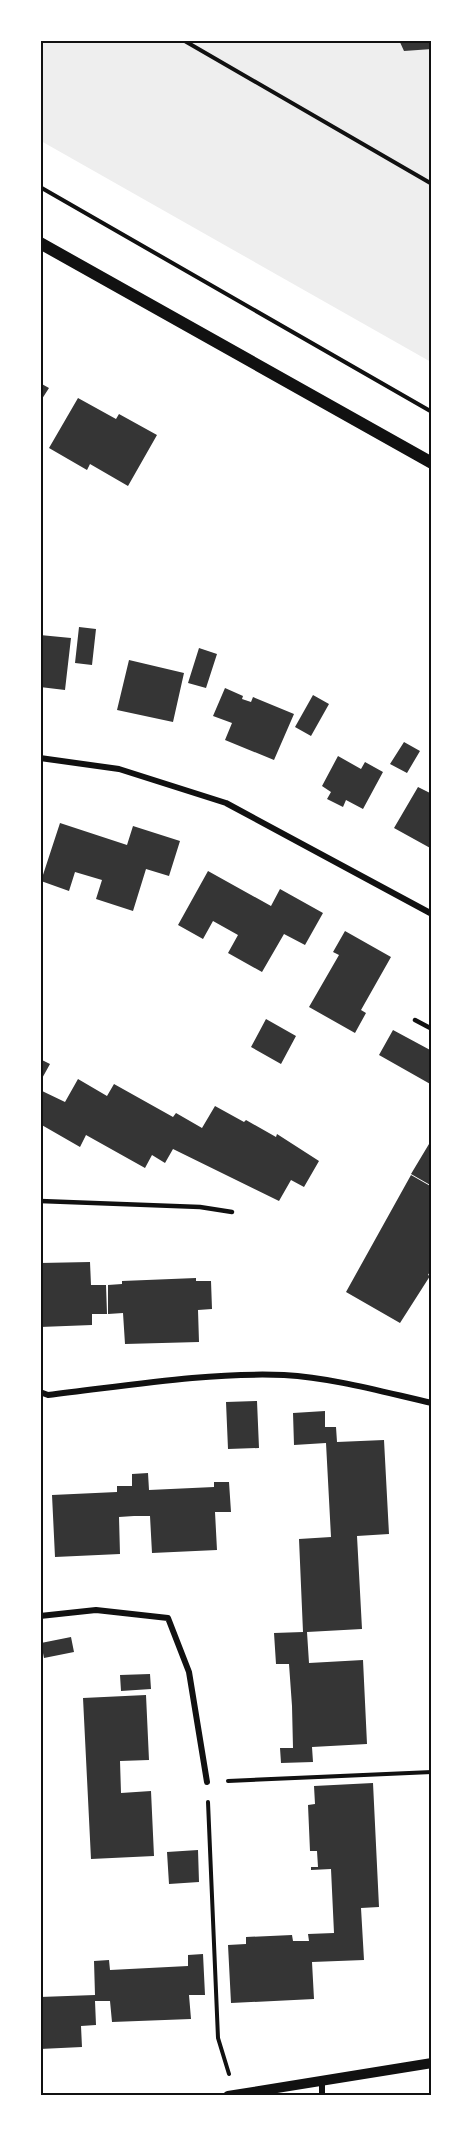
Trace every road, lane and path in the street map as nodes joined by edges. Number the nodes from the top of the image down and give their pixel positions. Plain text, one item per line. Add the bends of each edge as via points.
1 (183, 40) edge
2 (432, 183) edge
3 (40, 187) edge
4 (40, 243) edge
5 (432, 412) edge
6 (432, 463) edge
7 (40, 758) edge
8 (432, 914) edge
9 (415, 1020) dead end
10 (432, 1029) edge
11 (40, 1201) edge
12 (232, 1212) dead end
13 (40, 1392) edge
14 (432, 1404) edge
15 (40, 1616) edge
16 (432, 1772) edge
17 (207, 1782) junction
18 (432, 2063) edge
19 (322, 2082) junction
20 (232, 2095) edge
21 (322, 2096) edge

1 - 2 path
3 - 5 path
4 - 6 main road
7 - 8 street via 119,769 226,803
9 - 10 lane
11 - 12 lane via 200,1207
13 - 14 street via 48,1395 241,1375 285,1375 331,1381
15 - 17 street via 96,1610 168,1618 189,1672
16 - 17 path
17 - 20 path via 218,2038
18 - 19 street
19 - 20 street
19 - 21 street

